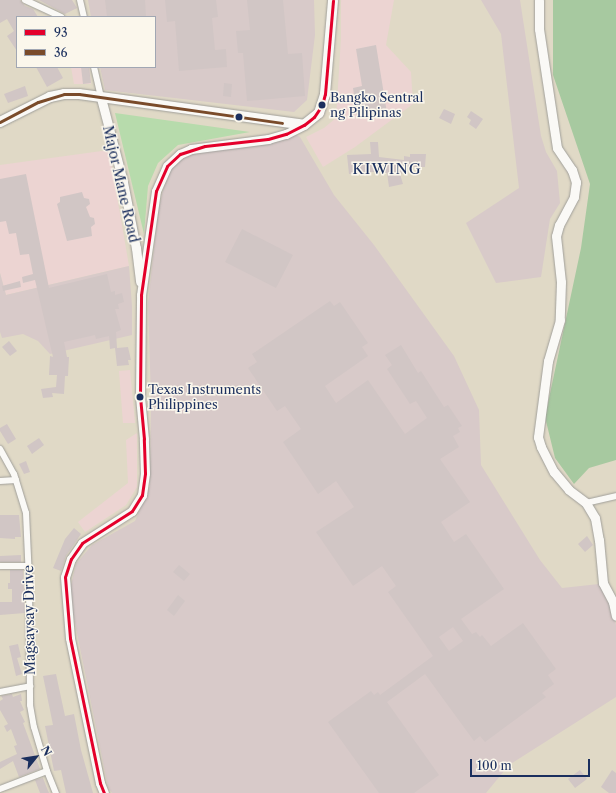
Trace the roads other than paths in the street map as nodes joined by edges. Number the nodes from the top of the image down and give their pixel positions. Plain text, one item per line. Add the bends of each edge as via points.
1 (25, 0) edge
2 (80, 0) edge
3 (333, 0) edge
4 (539, 0) edge
5 (59, 16) edge
6 (84, 16) edge
7 (94, 68) edge
8 (101, 98) junction
9 (0, 122) edge
10 (304, 125) junction
11 (141, 295) junction
12 (0, 449) edge
13 (16, 480) junction
14 (0, 481) edge
15 (616, 496) edge
16 (586, 503) junction
17 (0, 566) edge
18 (28, 566) junction
19 (616, 616) edge
20 (30, 686) junction
21 (0, 692) edge
22 (47, 771) junction
23 (0, 789) edge
24 (56, 793) edge
25 (104, 793) edge

1 - 5 street
2 - 6 street
3 - 10 main road via 325,94 319,112
4 - 16 main road via 539,29 558,148 572,170 576,182 574,197 556,236 561,282 560,320 548,361 538,437 554,472 569,490
7 - 8 street
8 - 9 main road via 64,94 38,102
8 - 10 main road
8 - 11 main road, Major Mane Road via 123,182 136,248
10 - 11 main road via 268,139 191,149 180,154 167,166 156,191
11 - 25 main road via 140,397 145,473 142,495 132,511 82,543 70,559 65,577 70,638
12 - 13 street, Magsaysay Drive
13 - 14 street
13 - 18 street, Magsaysay Drive via 26,513
15 - 16 street
16 - 19 main road via 595,518 604,583
17 - 18 street
18 - 20 street, Magsaysay Drive
20 - 21 street
20 - 22 street, Magsaysay Drive via 34,727
22 - 23 street
22 - 24 street, Magsaysay Drive

